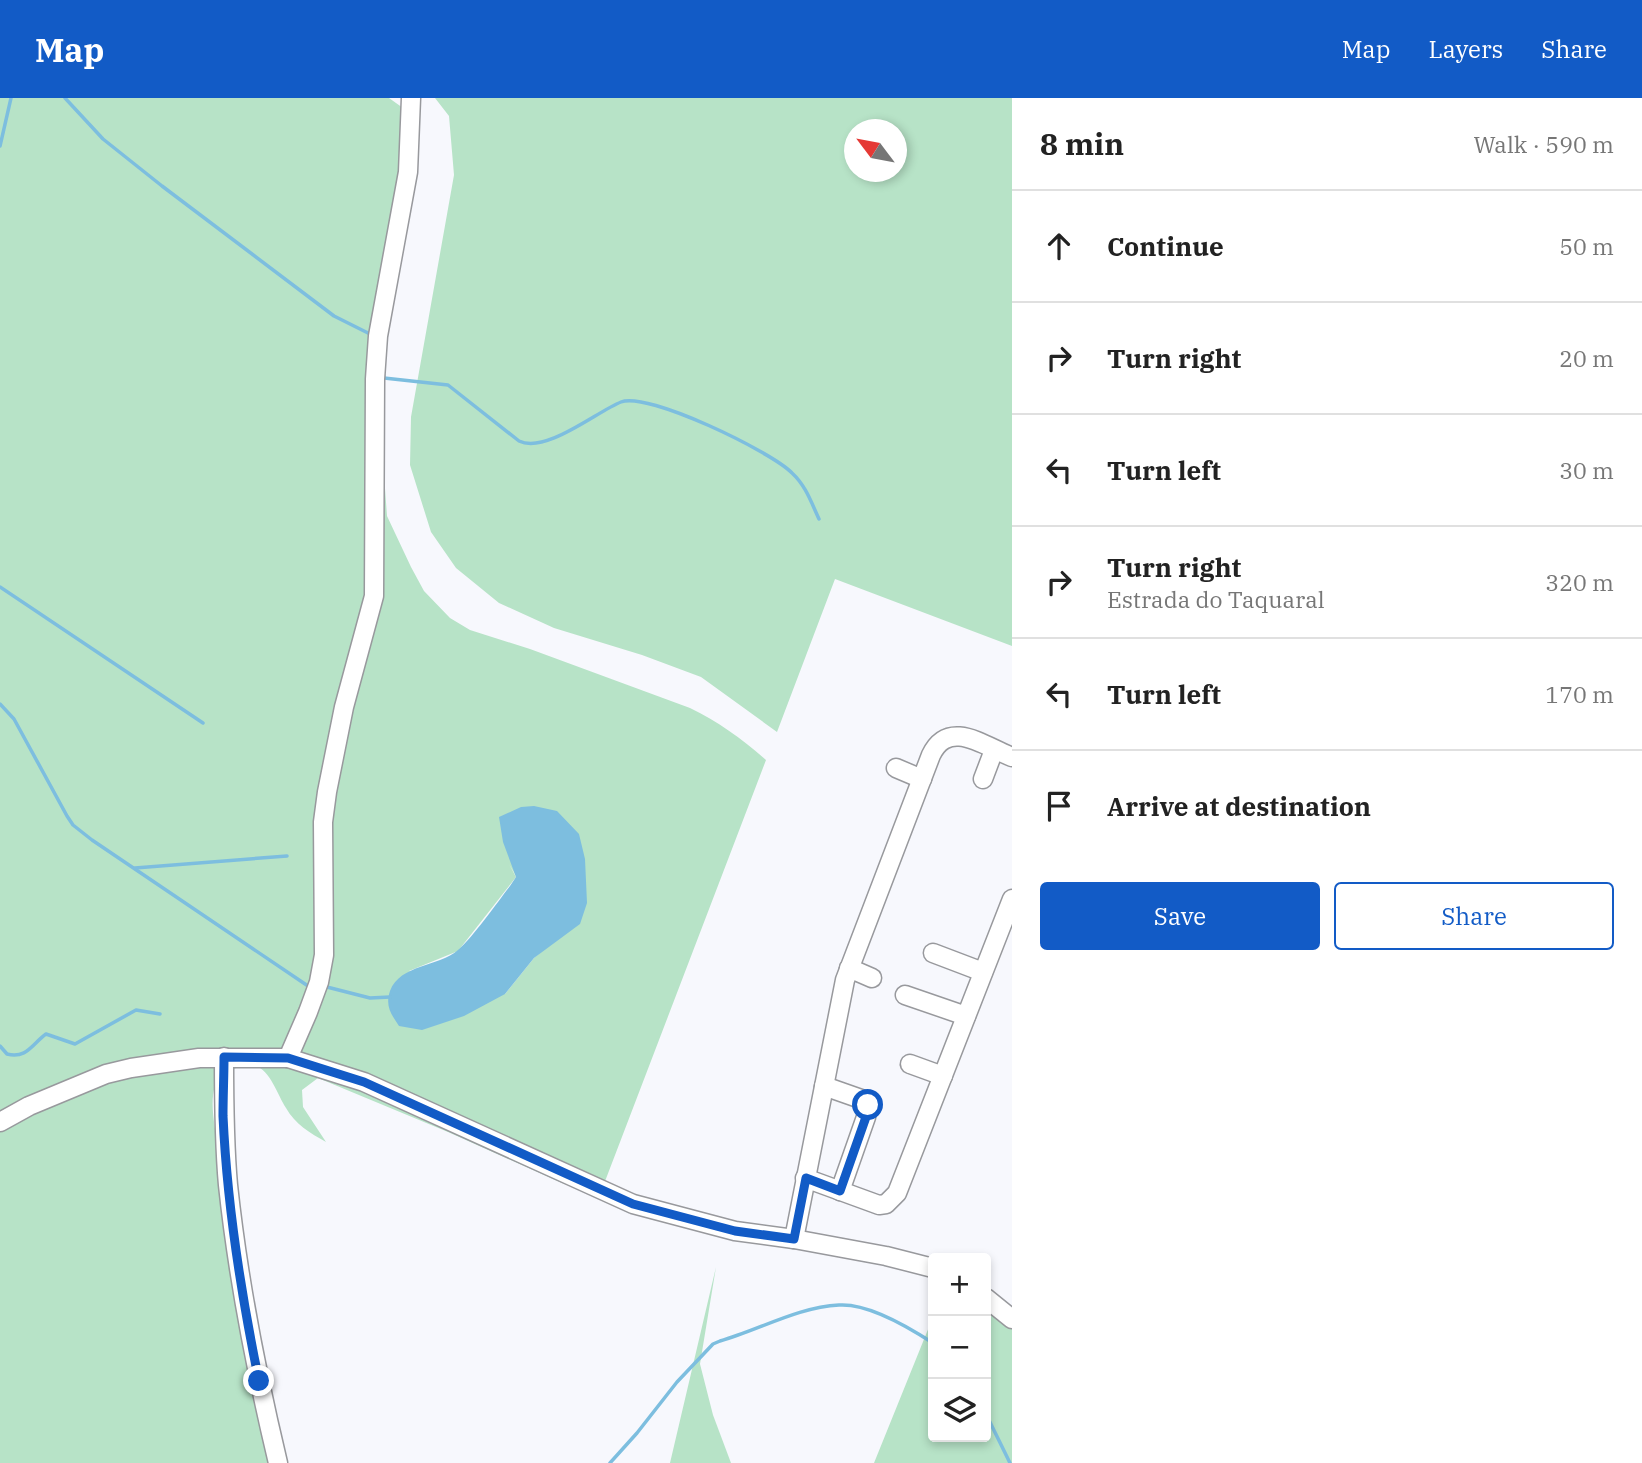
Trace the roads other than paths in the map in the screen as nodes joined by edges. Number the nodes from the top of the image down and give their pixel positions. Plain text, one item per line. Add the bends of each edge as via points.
1 (411, 98) edge
2 (994, 750) junction
3 (1012, 757) edge
4 (896, 768) dead end
5 (922, 779) junction
6 (983, 779) dead end
7 (1012, 899) edge
8 (933, 953) dead end
9 (849, 968) junction
10 (983, 972) junction
11 (872, 978) dead end
12 (905, 995) dead end
13 (966, 1016) junction
14 (224, 1057) junction
15 (288, 1058) junction
16 (911, 1064) dead end
17 (943, 1076) junction
18 (824, 1086) junction
19 (0, 1122) edge
20 (806, 1178) junction
21 (840, 1191) junction
22 (794, 1239) junction
23 (928, 1267) edge
24 (991, 1302) edge
25 (1012, 1319) edge
26 (278, 1463) edge

1 - 15 street via 408,172 378,336 373,596 327,792 324,955 319,982
2 - 3 street
2 - 5 street via 962,736 948,736 934,749
2 - 6 street
4 - 5 street
5 - 9 street
7 - 10 street
8 - 10 street
9 - 11 street
9 - 18 street
10 - 13 street
12 - 13 street
13 - 17 street
14 - 15 street
14 - 19 street via 106,1074
14 - 26 street via 230,1199 249,1332
15 - 22 street via 364,1082 633,1204 735,1231
16 - 17 street
17 - 21 street via 892,1200 879,1205
18 - 20 street
18 - 21 street via 868,1105
20 - 21 street
20 - 22 street
22 - 23 street
24 - 25 street

